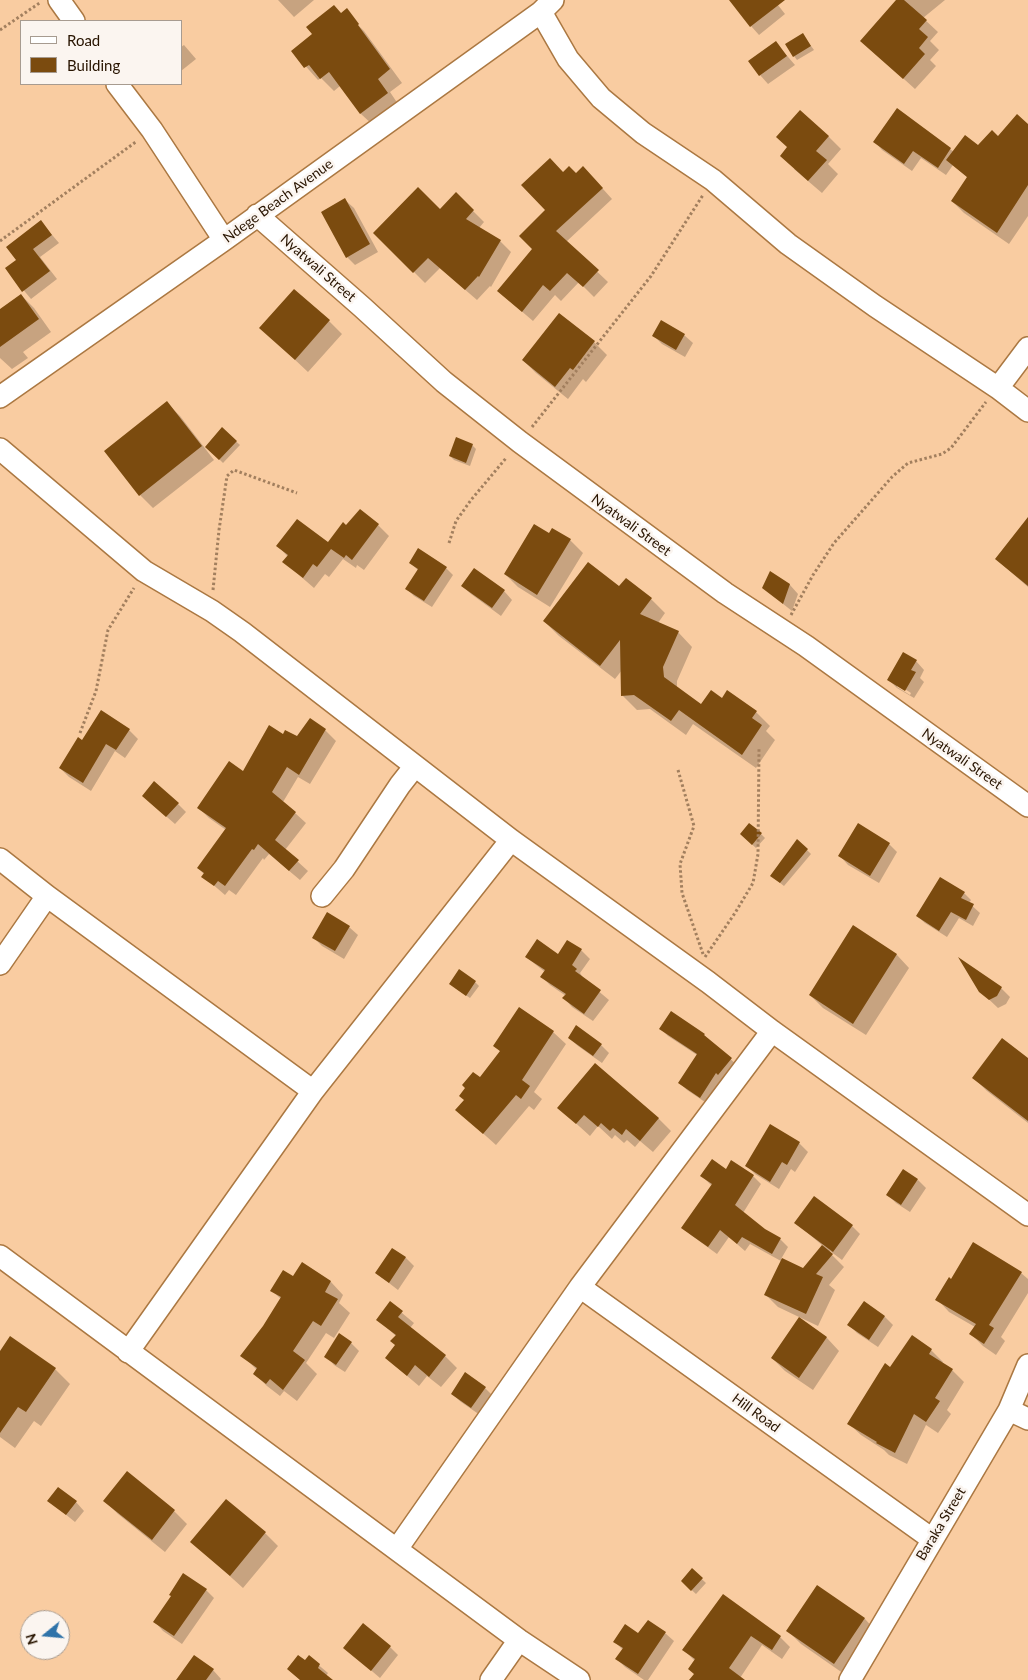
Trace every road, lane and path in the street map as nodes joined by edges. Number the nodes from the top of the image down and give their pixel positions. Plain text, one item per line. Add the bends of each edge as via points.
1 (44, 0) edge
2 (59, 0) edge
3 (547, 6) edge
4 (73, 20) edge
5 (0, 30) edge
6 (118, 85) edge
7 (152, 130) junction
8 (713, 180) junction
9 (257, 215) junction
10 (224, 240) junction
11 (0, 242) edge
12 (1028, 348) edge
13 (998, 388) junction
14 (0, 397) edge
15 (1028, 412) edge
16 (520, 442) junction
17 (0, 450) edge
18 (297, 493) dead end
19 (449, 543) dead end
20 (144, 570) junction
21 (212, 611) junction
22 (783, 631) junction
23 (80, 733) dead end
24 (759, 749) dead end
25 (415, 766) junction
26 (678, 770) dead end
27 (1028, 806) edge
28 (512, 840) junction
29 (0, 859) edge
30 (47, 896) junction
31 (322, 896) dead end
32 (704, 958) junction
33 (0, 964) edge
34 (708, 982) junction
35 (772, 1032) junction
36 (313, 1091) junction
37 (1028, 1215) edge
38 (0, 1256) edge
39 (580, 1287) junction
40 (128, 1352) junction
41 (1028, 1366) edge
42 (1009, 1410) junction
43 (1028, 1419) edge
44 (932, 1539) junction
45 (397, 1549) junction
46 (519, 1640) junction
47 (859, 1678) edge
48 (491, 1680) edge
49 (579, 1680) edge

1 - 5 path
2 - 4 street
3 - 8 street via 568,59 601,98 643,133
3 - 9 street, Ndege Beach Avenue
6 - 7 street
7 - 10 street
7 - 11 path
8 - 13 street via 788,244
8 - 16 path via 651,276
9 - 10 street, Ndege Beach Avenue
9 - 16 street, Nyatwali Street via 444,382
10 - 14 street, Ndege Beach Avenue
12 - 13 street
13 - 15 street
13 - 22 path via 951,448 942,454 908,463 886,484 834,543
16 - 19 path via 456,521
16 - 22 street, Nyatwali Street via 724,593
17 - 20 street
18 - 21 path via 234,470 227,476
20 - 21 street
20 - 23 path via 108,630 98,682
21 - 25 street
22 - 27 street, Nyatwali Street
24 - 32 path via 758,854 753,883
25 - 28 street
25 - 31 street
26 - 32 path via 694,826 680,864 682,893
28 - 34 street
28 - 36 street
29 - 30 street
30 - 33 street
30 - 36 street
32 - 34 path
34 - 35 street
35 - 37 street
35 - 39 street
36 - 40 street
38 - 40 street
39 - 44 street, Hill Road
39 - 45 street
40 - 45 street
41 - 42 street, Baraka Street
42 - 43 street
42 - 44 street, Baraka Street
44 - 47 street, Baraka Street
45 - 46 street
46 - 48 street
46 - 49 street

